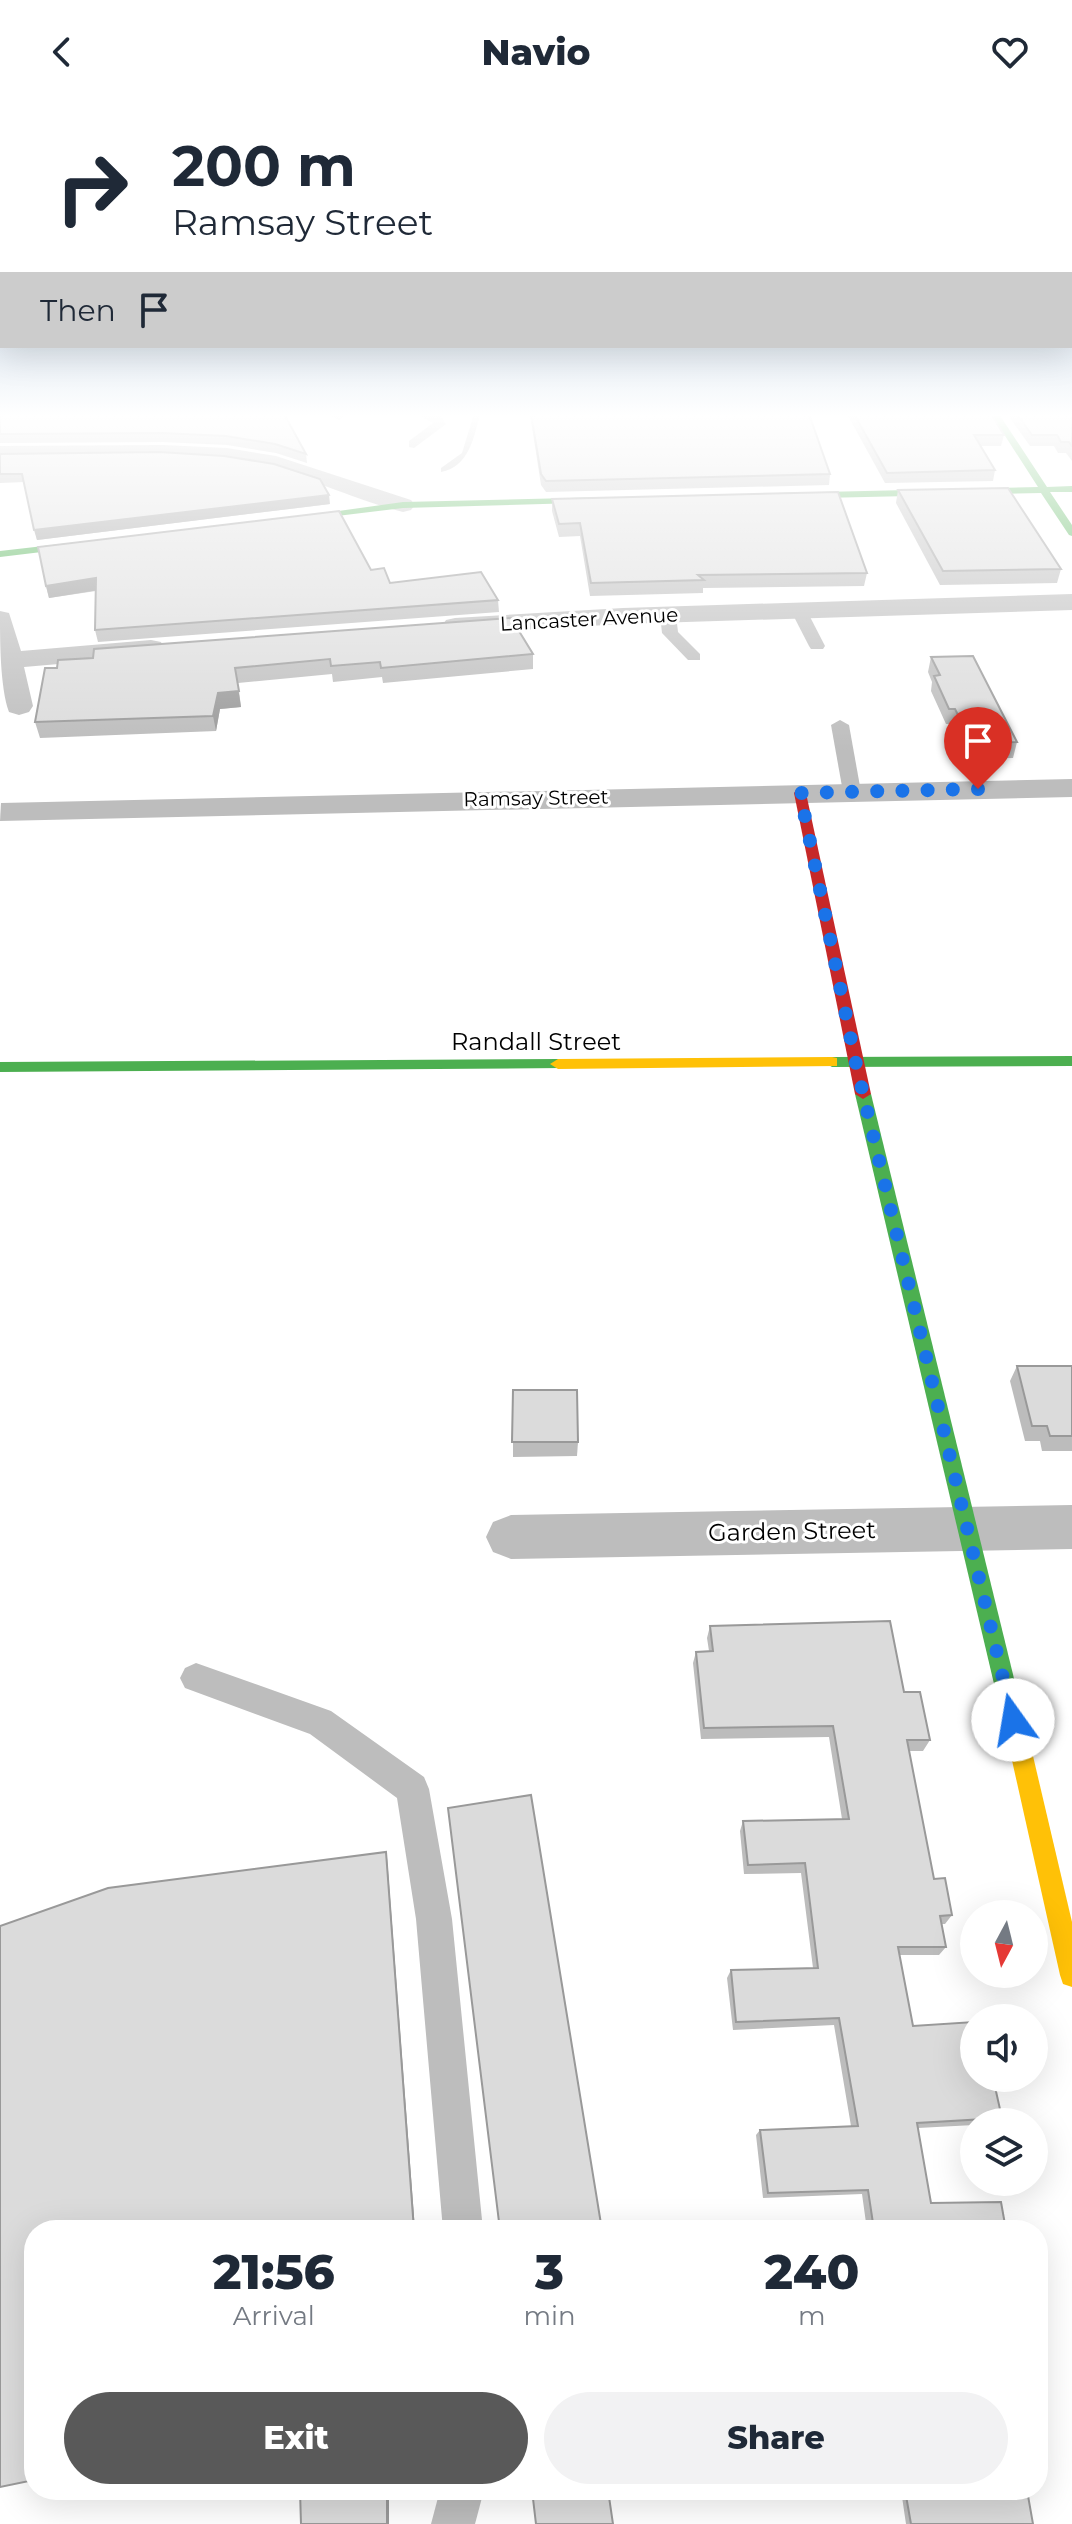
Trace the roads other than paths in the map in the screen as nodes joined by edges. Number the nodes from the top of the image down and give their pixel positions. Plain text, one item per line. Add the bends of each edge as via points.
1 (108, 541) edge
2 (0, 554) edge
3 (1072, 602) edge
4 (799, 611) junction
5 (668, 615) junction
6 (0, 619) edge
7 (428, 628) edge
8 (176, 646) edge
9 (817, 646) dead end
10 (694, 657) dead end
11 (11, 660) junction
12 (19, 706) dead end
13 (840, 725) dead end
14 (1072, 788) edge
15 (852, 792) junction
16 (800, 793) junction
17 (1, 812) edge
18 (1072, 1061) edge
19 (856, 1064) junction
20 (0, 1067) edge
21 (969, 1527) junction
22 (1072, 1527) edge
23 (511, 1537) dead end
24 (196, 1678) dead end
25 (1072, 1975) edge
26 (462, 2220) edge
27 (459, 2500) edge
28 (453, 2524) edge

1 - 2 street
3 - 4 street, Lancaster Avenue
4 - 5 street, Lancaster Avenue
4 - 9 lane
5 - 7 street, Lancaster Avenue
5 - 10 lane via 670,633
6 - 11 street
8 - 11 street
11 - 12 street
13 - 15 lane
14 - 15 street, Ramsay Street
15 - 16 street, Ramsay Street
16 - 17 street, Ramsay Street
16 - 19 street
18 - 19 street, Randall Street
19 - 20 street, Randall Street
19 - 21 street
21 - 22 street, Garden Street
21 - 23 street, Garden Street
21 - 25 street
24 - 26 lane via 320,1722 412,1789 434,1919
27 - 28 lane

